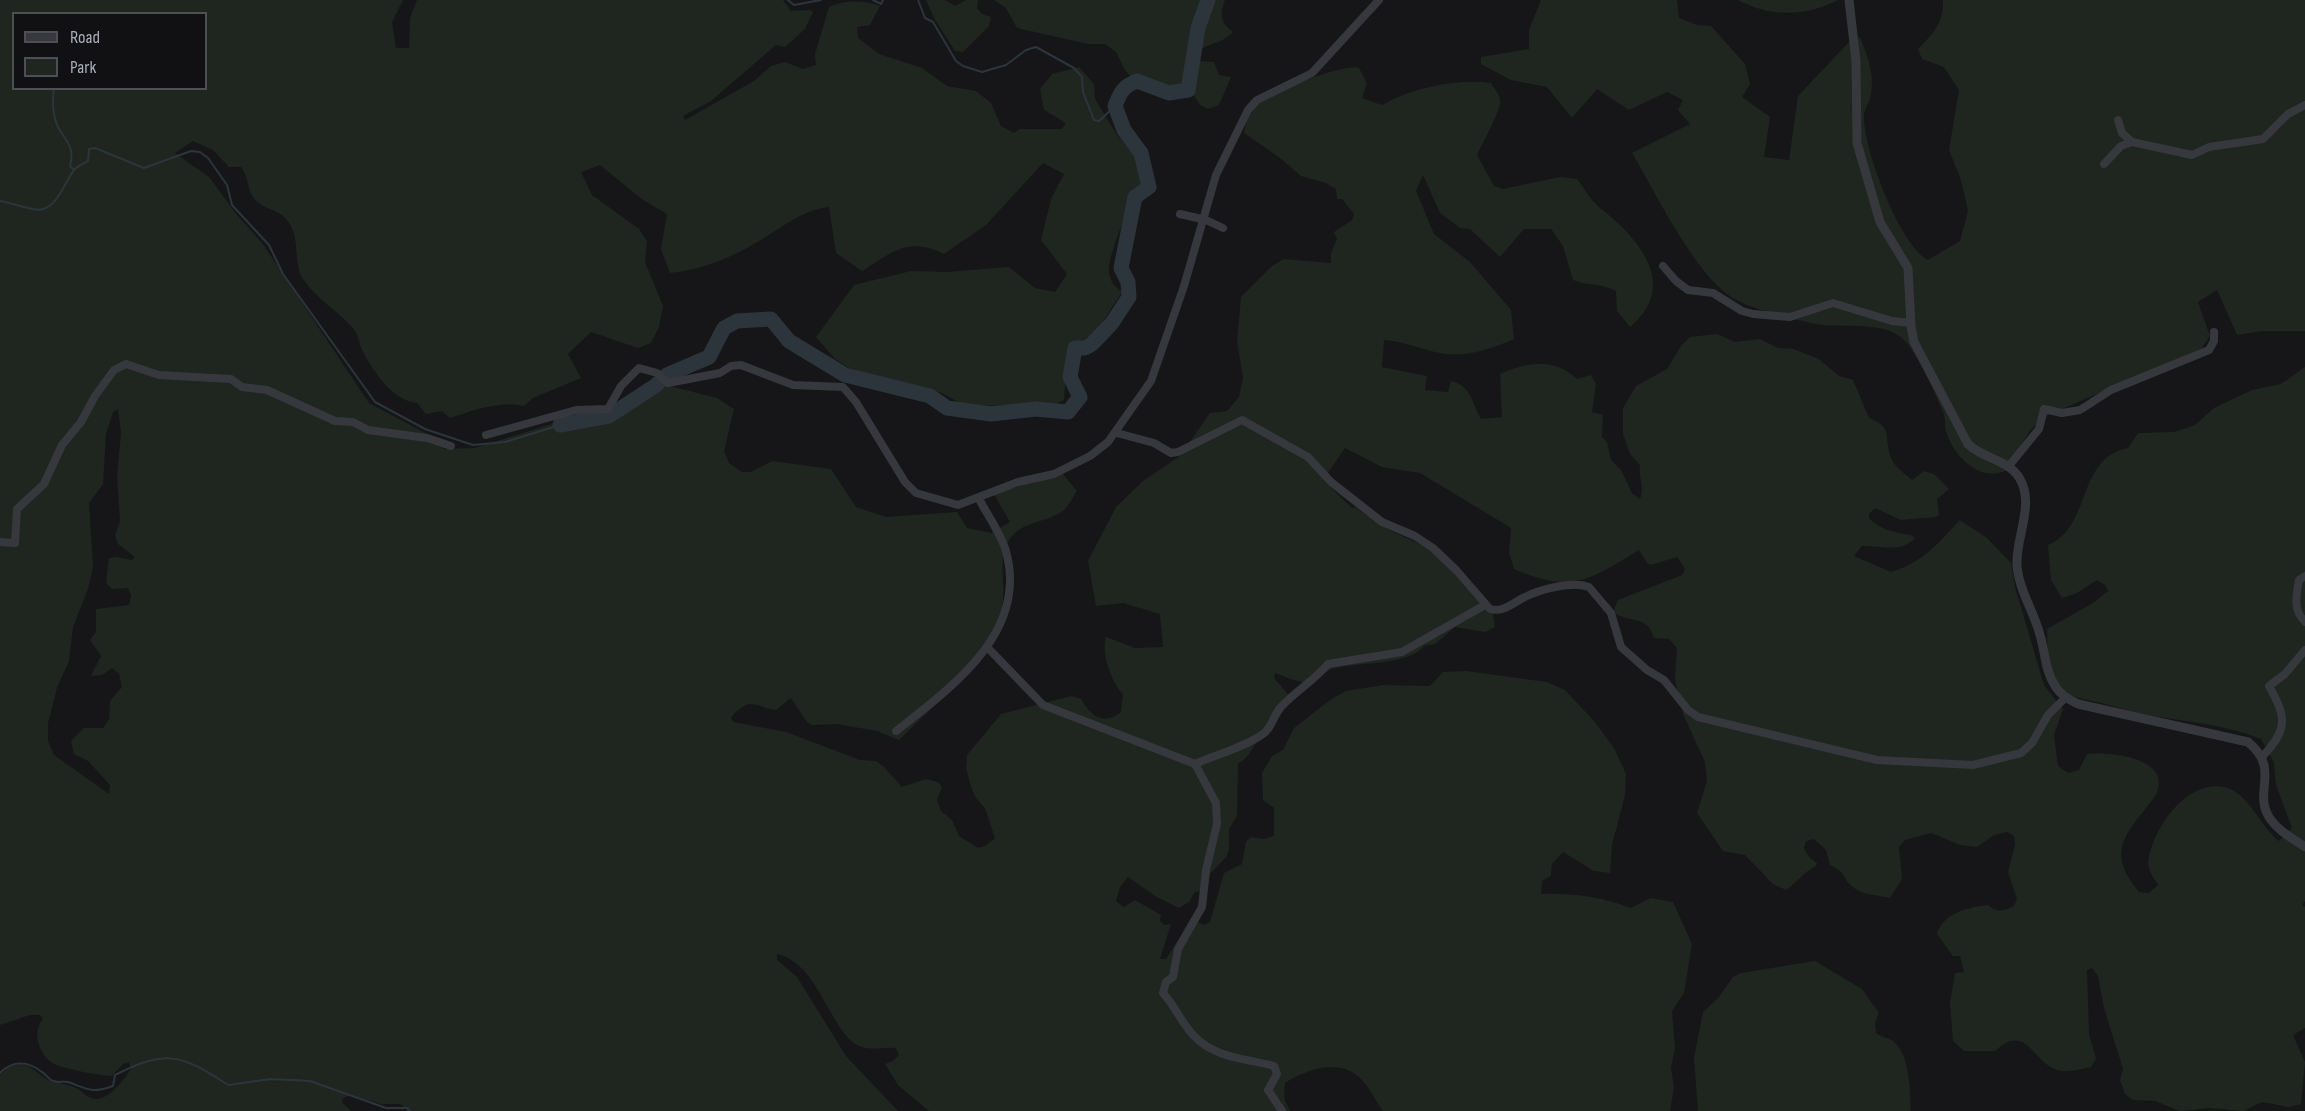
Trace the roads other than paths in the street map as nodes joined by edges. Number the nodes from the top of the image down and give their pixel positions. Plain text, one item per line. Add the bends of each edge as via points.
1 (1379, 0) edge
2 (1848, 0) edge
3 (2305, 105) edge
4 (2118, 120) dead end
5 (2132, 142) junction
6 (2104, 164) dead end
7 (1180, 214) dead end
8 (1202, 219) junction
9 (1223, 228) dead end
10 (1663, 266) dead end
11 (1911, 323) junction
12 (2214, 332) dead end
13 (1117, 433) junction
14 (486, 435) dead end
15 (451, 446) dead end
16 (2008, 467) junction
17 (979, 499) junction
18 (0, 542) edge
19 (2305, 576) edge
20 (1485, 605) junction
21 (2305, 622) edge
22 (988, 648) junction
23 (2305, 650) edge
24 (2066, 698) junction
25 (896, 731) dead end
26 (2262, 758) junction
27 (1195, 764) junction
28 (2305, 847) edge
29 (1282, 1111) edge

1 - 8 street via 1312,74 1252,105 1216,175
2 - 11 street via 1856,61 1857,143 1880,222 1908,268
3 - 5 street via 2288,114 2263,139 2209,147 2192,155
4 - 5 street via 2122,133
5 - 6 street via 2121,146
7 - 8 street
8 - 9 street
8 - 13 street via 1184,286 1150,381
10 - 11 street via 1682,287 1719,295 1753,314 1790,317 1833,303
11 - 16 street via 1920,356 1968,444 1977,453
12 - 16 street via 2209,350 2111,390 2080,410 2062,413 2044,409 2039,429
13 - 17 street via 1100,449 1069,467
13 - 20 street via 1178,453 1242,420 1308,457 1331,482 1382,522 1433,548
14 - 17 street via 576,410 608,409 621,386 639,368 657,373 668,383 720,373 741,364 793,385 843,387 910,489 958,505
15 - 18 street via 335,421 267,390 242,387 231,379 159,375 126,364 114,370 95,396 62,445 44,484 16,509 15,543
16 - 24 street via 2020,478 2025,499 2018,574 2051,679
17 - 22 street via 1005,548 1009,580 1005,610
19 - 21 street via 2299,580 2296,603 2297,615
20 - 24 street via 1495,611 1539,592 1589,587 1611,613 1621,647 1664,681 1698,717 1877,760 1973,765 2011,757 2026,750 2048,715
20 - 27 street via 1402,652 1328,664 1280,708 1263,734
22 - 25 street via 938,699
22 - 27 street via 1043,705
23 - 26 street via 2270,686 2283,711 2283,723
24 - 26 street via 2090,707 2242,740
26 - 28 street via 2267,771 2264,804 2268,816
27 - 29 street via 1216,803 1217,824 1202,907 1178,949 1173,977 1166,982 1163,993 1191,1033 1207,1047 1232,1058 1274,1066 1277,1074 1268,1090

